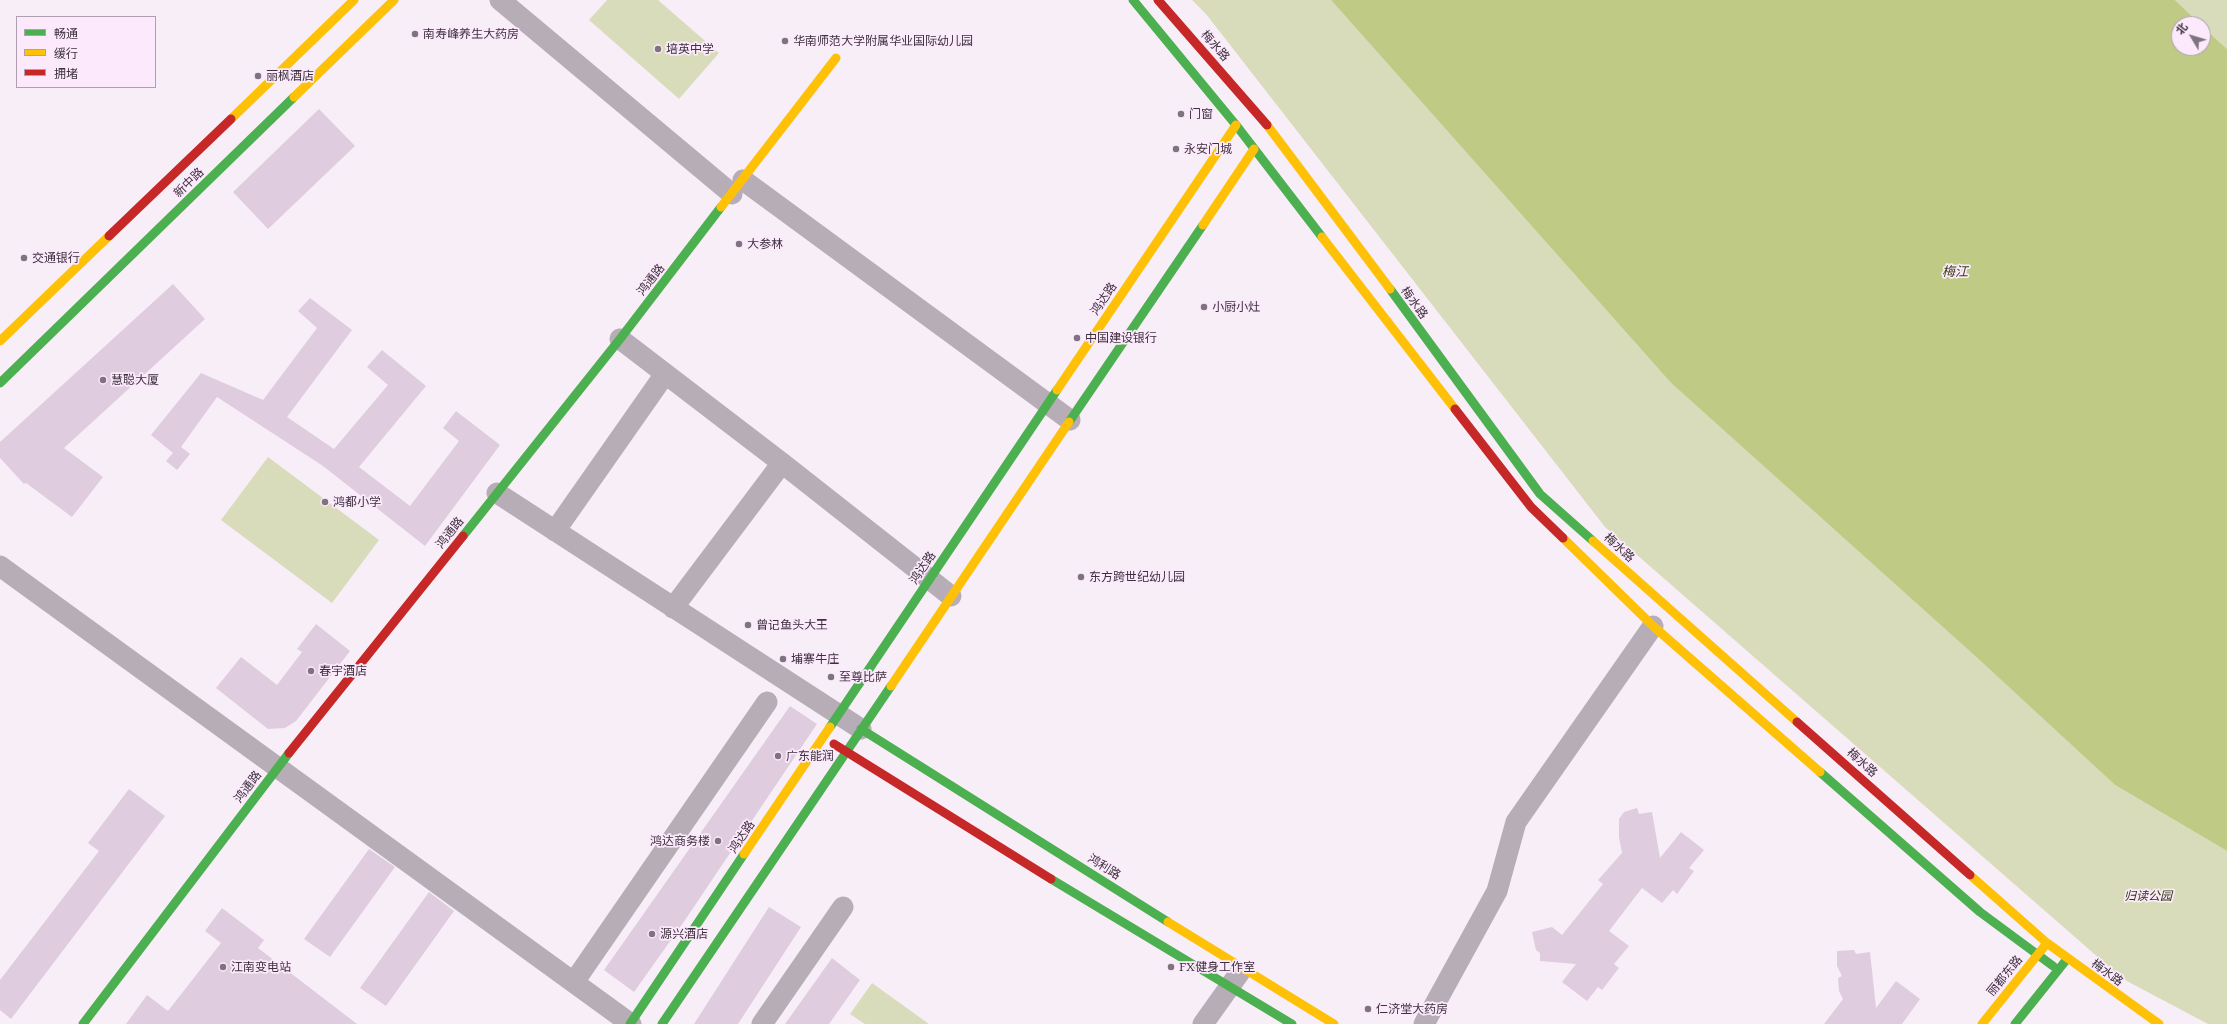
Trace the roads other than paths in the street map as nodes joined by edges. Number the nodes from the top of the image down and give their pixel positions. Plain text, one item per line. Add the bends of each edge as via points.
1 (354, 0) edge
2 (394, 0) edge
3 (500, 0) edge
4 (1133, 0) edge
5 (1158, 0) edge
6 (836, 58) dead end
7 (1236, 125) junction
8 (1254, 149) junction
9 (738, 187) junction
10 (620, 339) junction
11 (0, 341) edge
12 (665, 374) junction
13 (0, 383) edge
14 (1048, 404) junction
15 (1070, 420) junction
16 (782, 463) junction
17 (497, 493) junction
18 (555, 531) junction
19 (0, 566) edge
20 (930, 580) junction
21 (951, 596) junction
22 (673, 608) junction
23 (1653, 626) junction
24 (767, 702) dead end
25 (838, 715) junction
26 (861, 729) junction
27 (823, 737) junction
28 (846, 751) junction
29 (278, 767) junction
30 (843, 907) dead end
31 (2046, 943) junction
32 (2037, 955) junction
33 (2067, 959) junction
34 (1242, 969) junction
35 (2061, 973) junction
36 (574, 982) junction
37 (1229, 987) junction
38 (83, 1024) edge
39 (631, 1024) edge
40 (662, 1024) edge
41 (762, 1024) edge
42 (1203, 1024) edge
43 (1292, 1024) edge
44 (1334, 1024) edge
45 (1424, 1024) edge
46 (1982, 1024) edge
47 (2016, 1024) edge
48 (2159, 1024) edge

1 - 11 street, 新中路
2 - 13 street, 新中路
3 - 9 street
4 - 7 street
5 - 31 street, 梅水路 via 1277,136 1540,494
6 - 9 street, 鸿通路
7 - 8 street
7 - 14 street, 鸿达路
8 - 15 street
8 - 23 street via 1532,507
9 - 10 street, 鸿通路
9 - 14 street
10 - 12 street
10 - 17 street, 鸿通路
12 - 16 street
12 - 18 street
14 - 15 street
14 - 20 street, 鸿达路
15 - 21 street
16 - 20 street
16 - 22 street
17 - 18 street
17 - 29 street, 鸿通路
18 - 22 street
19 - 29 street
20 - 21 street
20 - 25 street, 鸿达路
21 - 26 street
22 - 25 street
23 - 32 street via 1980,912
23 - 45 street via 1516,822 1497,891
24 - 36 street
25 - 26 street
25 - 27 street, 鸿达路
26 - 28 street
26 - 34 street, 鸿利路
27 - 28 street
27 - 39 street, 鸿达路
28 - 37 street
28 - 40 street
29 - 36 street
29 - 38 street, 鸿通路
30 - 41 street
31 - 32 street, 丽都东路
31 - 33 street, 梅水路
32 - 35 street
32 - 46 street, 丽都东路
33 - 35 street
33 - 48 street, 梅水路
34 - 37 street
34 - 44 street, 鸿利路
35 - 47 street
36 - 39 street
37 - 42 street
37 - 43 street

